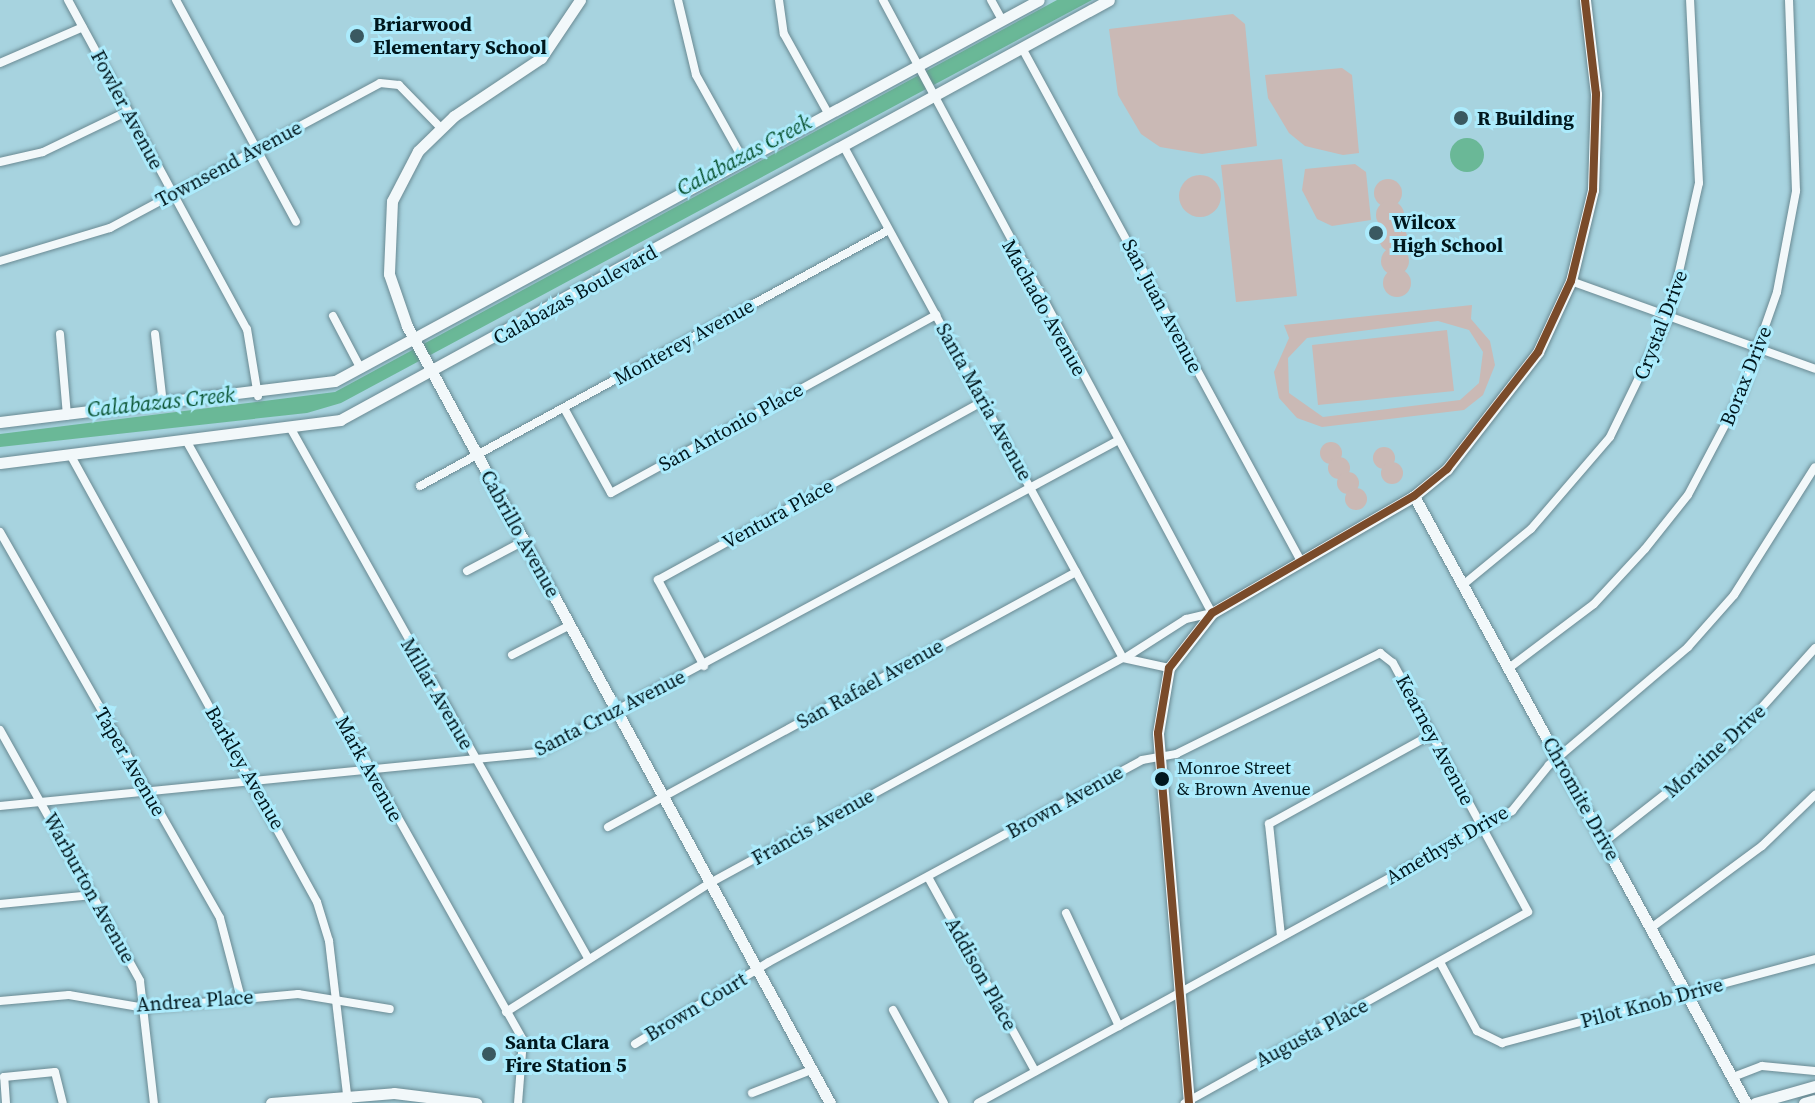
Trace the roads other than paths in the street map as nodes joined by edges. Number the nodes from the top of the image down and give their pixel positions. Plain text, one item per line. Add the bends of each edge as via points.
1 (68, 0) edge
2 (176, 0) edge
3 (580, 0) edge
4 (678, 0) edge
5 (779, 0) edge
6 (883, 0) edge
7 (991, 0) edge
8 (1039, 0) edge
9 (1109, 0) edge
10 (1585, 0) edge
11 (1690, 0) edge
12 (1789, 0) edge
13 (1002, 20) junction
14 (83, 27) junction
15 (1022, 48) junction
16 (0, 63) edge
17 (915, 71) junction
18 (928, 95) junction
19 (126, 112) junction
20 (828, 113) junction
21 (440, 127) junction
22 (844, 147) junction
23 (257, 149) junction
24 (743, 159) junction
25 (0, 162) edge
26 (173, 195) junction
27 (296, 222) dead end
28 (889, 230) junction
29 (0, 261) edge
30 (1571, 281) junction
31 (936, 315) junction
32 (333, 316) dead end
33 (1669, 316) junction
34 (60, 334) dead end
35 (155, 334) dead end
36 (420, 349) junction
37 (1761, 349) junction
38 (361, 369) junction
39 (1815, 369) edge
40 (433, 373) junction
41 (258, 396) junction
42 (983, 401) junction
43 (163, 405) junction
44 (564, 408) junction
45 (67, 416) junction
46 (0, 422) edge
47 (291, 429) junction
48 (1117, 441) junction
49 (187, 442) junction
50 (71, 456) junction
51 (478, 456) junction
52 (0, 463) edge
53 (1815, 467) edge
54 (420, 486) dead end
55 (1030, 487) junction
56 (1414, 496) junction
57 (0, 532) edge
58 (524, 541) junction
59 (1302, 563) junction
60 (467, 571) dead end
61 (1076, 572) junction
62 (1464, 584) junction
63 (1212, 613) junction
64 (570, 625) junction
65 (1815, 648) edge
66 (1380, 653) joint
67 (512, 655) dead end
68 (1125, 657) junction
69 (704, 666) junction
70 (1169, 668) junction
71 (1509, 668) junction
72 (618, 712) junction
73 (0, 730) edge
74 (1432, 734) junction
75 (1159, 757) junction
76 (1557, 757) junction
77 (475, 760) junction
78 (370, 770) junction
79 (253, 783) junction
80 (147, 793) junction
81 (1815, 795) edge
82 (664, 797) junction
83 (42, 803) junction
84 (0, 806) edge
85 (608, 827) dead end
86 (1482, 829) junction
87 (1604, 842) junction
88 (928, 877) junction
89 (710, 883) junction
90 (93, 895) junction
91 (0, 904) edge
92 (1066, 913) dead end
93 (1651, 928) junction
94 (1281, 936) junction
95 (588, 958) junction
96 (1815, 959) edge
97 (1441, 964) junction
98 (757, 970) junction
99 (1180, 993) junction
100 (1688, 993) junction
101 (337, 997) junction
102 (241, 998) junction
103 (0, 1001) edge
104 (145, 1008) junction
105 (390, 1009) dead end
106 (893, 1010) dead end
107 (506, 1012) junction
108 (1119, 1026) junction
109 (635, 1044) dead end
110 (811, 1070) junction
111 (1035, 1071) junction
112 (1815, 1071) edge
113 (2, 1077) edge
114 (1733, 1077) junction
115 (1815, 1086) edge
116 (752, 1093) dead end
117 (348, 1099) edge
118 (1815, 1100) edge
119 (1187, 1102) edge
120 (6, 1103) edge
121 (63, 1103) edge
122 (154, 1103) edge
123 (271, 1103) edge
124 (476, 1103) edge
125 (518, 1103) edge
126 (830, 1103) edge
127 (944, 1103) edge
128 (978, 1103) edge
129 (1746, 1103) edge
130 (1755, 1103) edge
131 (1804, 1103) edge

1 - 14 street, Fowler Avenue
2 - 23 street
3 - 21 street, Cabrillo Avenue via 541,58
4 - 24 street via 696,75
5 - 20 street via 784,34
6 - 17 street, Machado Avenue
7 - 13 street
8 - 13 street, Calabazas Boulevard
9 - 15 street, Calabazas Boulevard
10 - 30 street via 1598,142
11 - 33 street, Crystal Drive via 1699,183
12 - 37 street, Borax Drive via 1796,191
13 - 17 street, Calabazas Boulevard
14 - 16 street
14 - 19 street, Fowler Avenue
15 - 18 street, Calabazas Boulevard
15 - 59 street, San Juan Avenue
17 - 18 street, Machado Avenue
17 - 20 street, Calabazas Boulevard
18 - 22 street, Calabazas Boulevard
18 - 48 street, Machado Avenue
19 - 25 street via 43,152
19 - 26 street, Fowler Avenue
20 - 24 street, Calabazas Boulevard
21 - 23 street, Townsend Avenue via 399,85 384,82
21 - 36 street, Cabrillo Avenue via 402,179 388,226 389,274
22 - 28 street, Santa Maria Avenue
22 - 40 street, Calabazas Boulevard
23 - 26 street, Townsend Avenue
23 - 27 street
24 - 36 street, Calabazas Boulevard
26 - 29 street, Townsend Avenue via 73,243
26 - 41 street, Fowler Avenue via 247,329
28 - 31 street, Santa Maria Avenue
28 - 44 street, Monterey Avenue
30 - 33 street
30 - 56 street via 1508,398
31 - 42 street, Santa Maria Avenue
31 - 44 street, San Antonio Place via 611,493
32 - 38 street
33 - 37 street
33 - 62 street, Crystal Drive via 1610,437 1531,529
34 - 45 street
35 - 43 street
36 - 38 street, Calabazas Boulevard
36 - 40 street, Cabrillo Avenue
37 - 39 street
37 - 71 street, Borax Drive via 1679,506 1594,604
38 - 41 street, Calabazas Boulevard via 308,390
40 - 47 street, Calabazas Boulevard via 340,420
40 - 51 street, Cabrillo Avenue
41 - 43 street, Calabazas Boulevard
42 - 55 street, Santa Maria Avenue
42 - 69 street, Ventura Place via 658,580
43 - 45 street, Calabazas Boulevard
44 - 51 street, Monterey Avenue
45 - 46 street, Calabazas Boulevard
47 - 49 street, Calabazas Boulevard
47 - 77 street, Millar Avenue
48 - 55 street, Santa Cruz Avenue
48 - 63 street, Machado Avenue
49 - 50 street, Calabazas Boulevard
49 - 78 street, Mark Avenue
50 - 52 street, Calabazas Boulevard
50 - 79 street, Barkley Avenue
51 - 54 street, Monterey Avenue
51 - 58 street, Cabrillo Avenue
53 - 76 street, Amethyst Drive via 1734,595 1688,647
55 - 61 street, Santa Maria Avenue
55 - 69 street, Santa Cruz Avenue
56 - 59 street
56 - 62 street, Chromite Drive
57 - 80 street, Taper Avenue
58 - 60 street
58 - 64 street, Cabrillo Avenue
59 - 63 street
61 - 68 street, Santa Maria Avenue
61 - 82 street, San Rafael Avenue
62 - 71 street, Chromite Drive
63 - 68 street, Francis Avenue via 1186,619
63 - 70 street
64 - 67 street
64 - 72 street, Cabrillo Avenue
65 - 87 street, Moraine Drive via 1729,744
66 - 74 street, Kearney Avenue via 1393,663
66 - 75 street, Brown Avenue
68 - 70 street
68 - 89 street, Francis Avenue
69 - 72 street, Santa Cruz Avenue
70 - 75 street via 1157,714
71 - 76 street, Chromite Drive
72 - 77 street, Santa Cruz Avenue via 537,753
72 - 82 street, Cabrillo Avenue
73 - 83 street, Warburton Avenue
74 - 86 street, Kearney Avenue
74 - 94 street via 1269,824
75 - 88 street, Brown Avenue via 1142,760
75 - 99 street
76 - 86 street, Amethyst Drive via 1512,811
76 - 87 street, Chromite Drive
77 - 78 street, Santa Cruz Avenue
77 - 95 street, Millar Avenue
78 - 79 street, Santa Cruz Avenue
78 - 107 street, Mark Avenue
79 - 80 street, Santa Cruz Avenue
79 - 101 street, Barkley Avenue via 317,902
80 - 83 street, Santa Cruz Avenue
80 - 102 street, Taper Avenue via 220,918
81 - 93 street via 1762,846
82 - 85 street, San Rafael Avenue
82 - 89 street, Cabrillo Avenue
83 - 84 street, Santa Cruz Avenue
83 - 90 street, Warburton Avenue
86 - 94 street, Amethyst Drive
86 - 97 street, Kearney Avenue via 1528,912
87 - 93 street, Chromite Drive
88 - 98 street, Brown Avenue
88 - 111 street, Addison Place
89 - 95 street, Francis Avenue
89 - 98 street, Cabrillo Avenue
90 - 91 street
90 - 104 street, Warburton Avenue via 140,981
92 - 108 street
93 - 100 street, Chromite Drive
94 - 99 street, Amethyst Drive
95 - 107 street, Francis Avenue
96 - 100 street, Pilot Knob Drive
97 - 100 street, Pilot Knob Drive via 1489,1042
97 - 119 street, Augusta Place
98 - 109 street, Brown Court
98 - 110 street, Cabrillo Avenue
99 - 108 street, Amethyst Drive
99 - 119 street
100 - 114 street, Chromite Drive
101 - 102 street, Andrea Place
101 - 105 street, Andrea Place
101 - 117 street, Barkley Avenue
102 - 104 street, Andrea Place
103 - 104 street, Andrea Place via 69,995
104 - 122 street, Warburton Avenue
106 - 127 street
107 - 125 street, Mark Avenue via 526,1059
108 - 111 street, Amethyst Drive
110 - 116 street
110 - 126 street, Cabrillo Avenue
111 - 128 street, Amethyst Drive
112 - 114 street via 1762,1066
113 - 120 street
113 - 121 street via 55,1072
114 - 129 street, Chromite Drive
115 - 130 street
117 - 123 street
117 - 124 street
118 - 131 street

